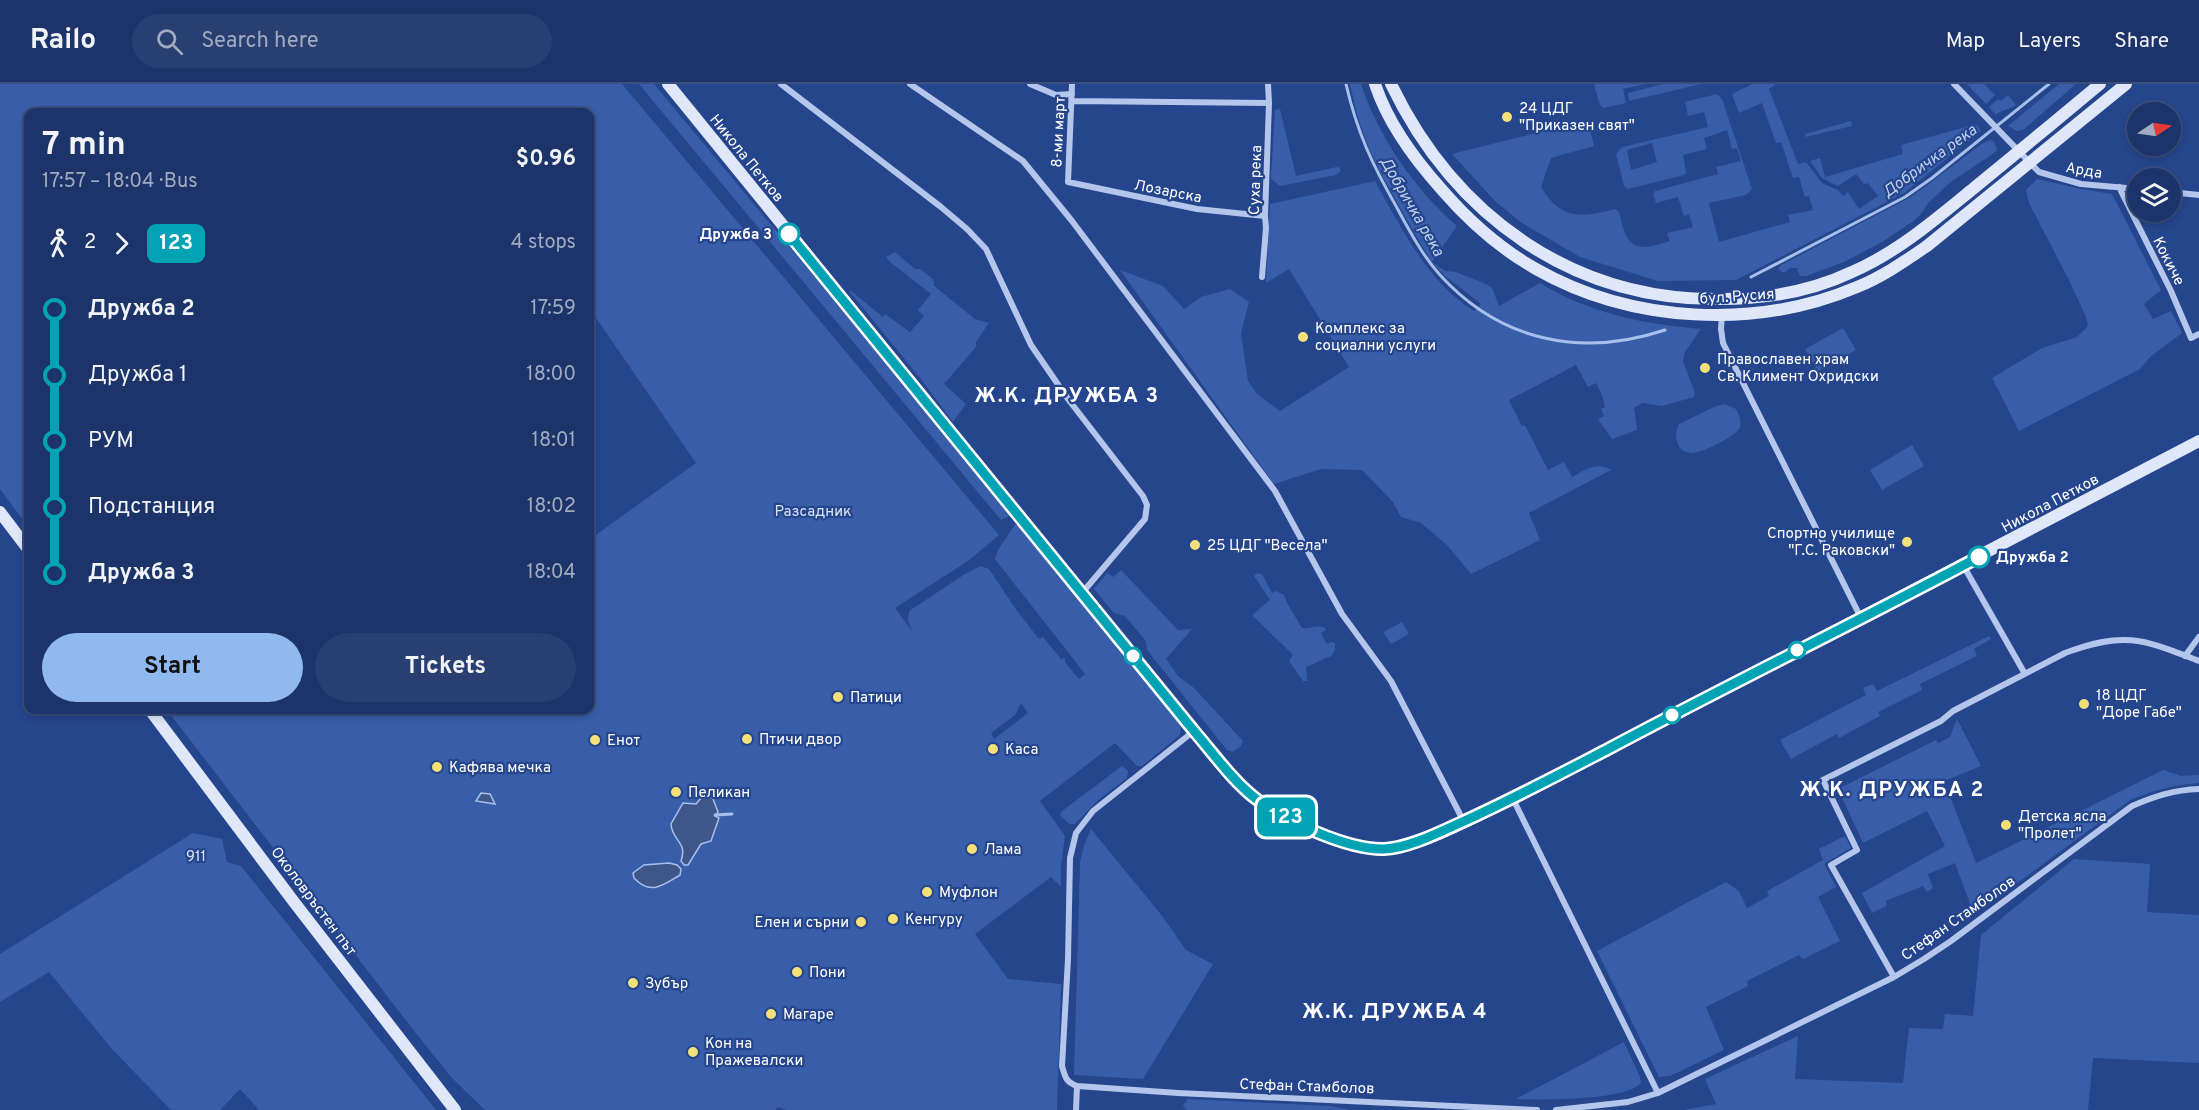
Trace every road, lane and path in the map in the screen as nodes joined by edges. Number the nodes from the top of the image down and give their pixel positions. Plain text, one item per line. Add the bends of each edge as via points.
1 (668, 84) edge
2 (781, 84) edge
3 (910, 84) edge
4 (1030, 84) edge
5 (1072, 84) edge
6 (1268, 84) edge
7 (1375, 84) edge
8 (1391, 84) edge
9 (1954, 84) edge
10 (2100, 84) edge
11 (2126, 84) edge
12 (1073, 97) junction
13 (1269, 103) junction
14 (2019, 151) junction
15 (2030, 164) junction
16 (1068, 182) joint
17 (2119, 188) junction
18 (2127, 188) edge
19 (2181, 193) edge
20 (2199, 195) edge
21 (1265, 216) junction
22 (1262, 277) dead end
23 (1722, 314) junction
24 (2199, 333) edge
25 (2199, 441) edge
26 (0, 512) edge
27 (24, 544) edge
28 (1963, 565) junction
29 (1082, 593) junction
30 (1861, 618) junction
31 (2199, 637) edge
32 (2185, 656) junction
33 (2199, 662) edge
34 (2025, 674) junction
35 (153, 714) edge
36 (1194, 731) junction
37 (2199, 789) edge
38 (1513, 799) junction
39 (1464, 822) junction
40 (1894, 976) junction
41 (1077, 1086) junction
42 (1658, 1093) junction
43 (455, 1110) edge
44 (1076, 1110) edge
45 (1537, 1110) edge
46 (1556, 1110) edge

1 - 29 main road, Никола Петков
2 - 29 street via 942,208 986,249 1031,345 1143,496 1148,505 1145,519
3 - 39 street via 1023,161 1275,491 1342,614 1390,681
4 - 12 street
5 - 12 street, 8-ми март
6 - 13 street, Суха река
7 - 23 main road, бул. Русия via 1397,130 1423,169 1457,208 1536,269 1613,301 1662,311
8 - 14 main road, бул. Русия via 1435,159 1468,197 1504,228 1575,271 1617,286 1664,296 1702,299 1772,295 1851,273 1918,234
9 - 14 street
10 - 14 main road, бул. Русия
11 - 15 main road, бул. Русия
12 - 13 street
12 - 16 street, 8-ми март
13 - 21 street, Суха река
14 - 15 street
15 - 17 street, Арда via 2038,172 2081,184
15 - 23 main road, бул. Русия via 1927,246 1857,288 1774,310
16 - 21 street, Лозарска via 1197,209
17 - 18 street, Арда
17 - 24 street, Кокиче via 2191,338
19 - 20 street
21 - 22 street, Суха река
23 - 30 street via 1723,343
25 - 28 main road, Никола Петков
26 - 27 main road
28 - 30 main road, Никола Петков
28 - 34 street
29 - 36 main road, Никола Петков
30 - 38 main road, Никола Петков
31 - 32 street
32 - 33 street
32 - 34 street via 2136,640 2115,639 2065,653
34 - 40 street via 1823,780 1857,850 1831,865
35 - 43 main road, Околовръстен път
36 - 39 main road, Никола Петков via 1254,797 1281,815 1336,840 1385,849 1427,838
36 - 41 street via 1093,812 1076,833 1070,858 1062,1066 1065,1078
37 - 40 street, Стефан Стамболов via 2177,790 2132,806 1951,941
38 - 39 main road, Никола Петков
38 - 42 street
40 - 42 street, Стефан Стамболов
41 - 44 street
41 - 45 street, Стефан Стамболов
42 - 46 street, Стефан Стамболов via 1628,1102

